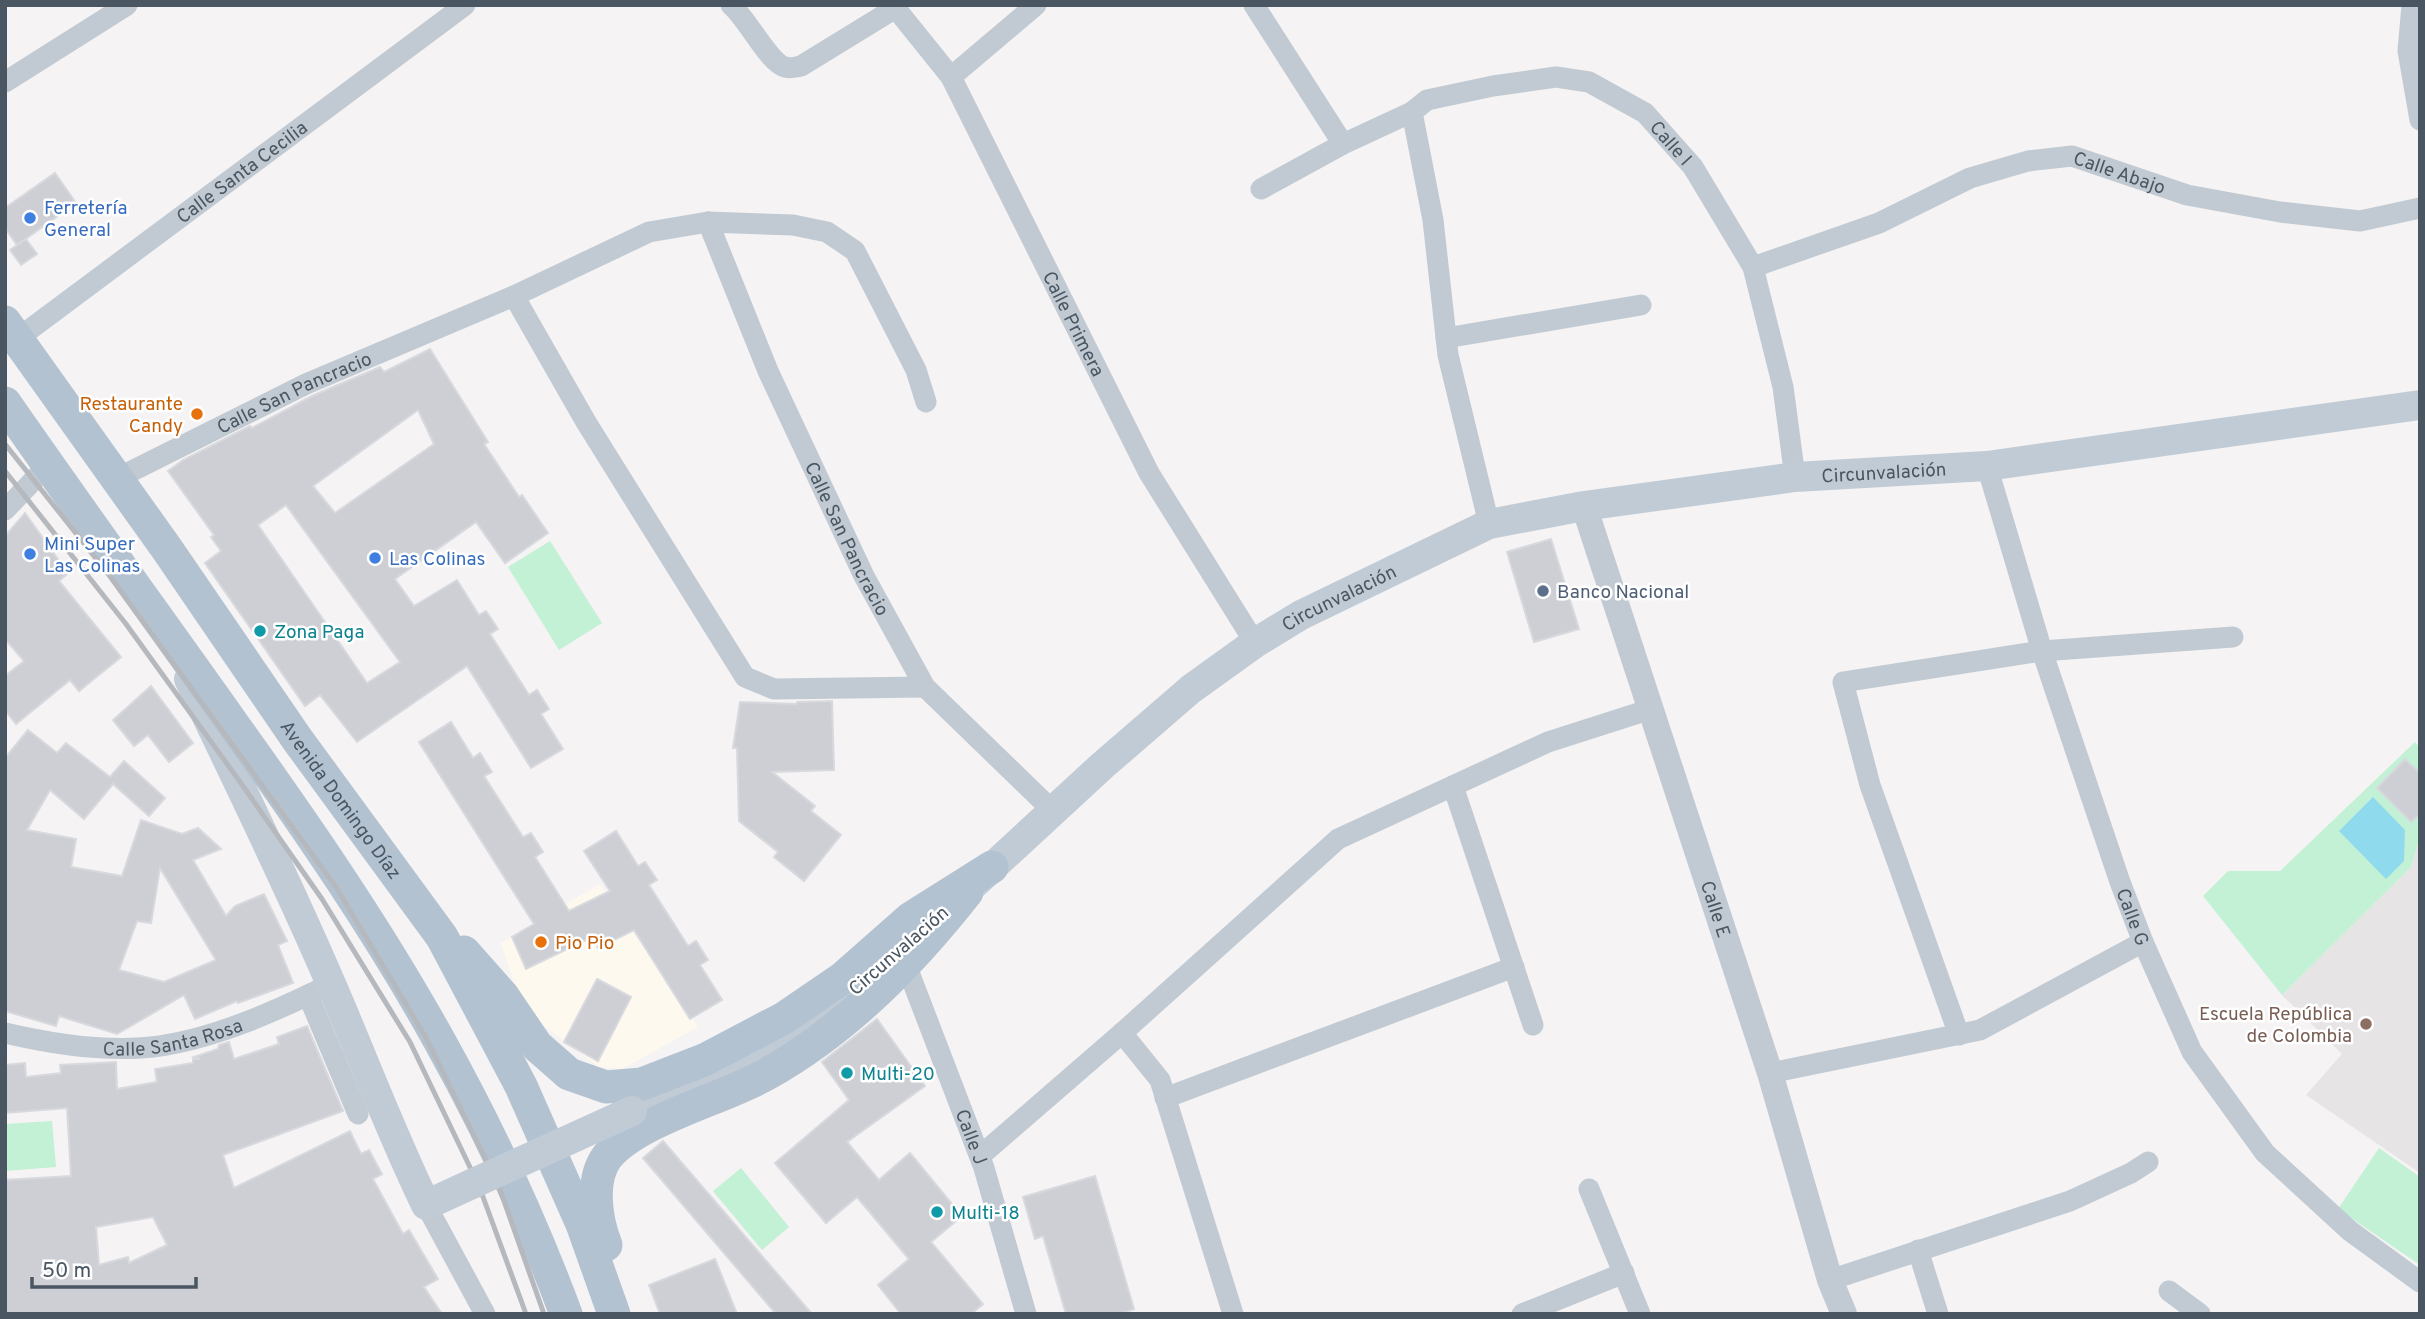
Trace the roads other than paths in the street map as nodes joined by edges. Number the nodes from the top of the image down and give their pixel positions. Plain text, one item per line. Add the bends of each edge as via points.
1 (127, 5) edge
2 (465, 5) edge
3 (731, 5) edge
4 (1036, 5) edge
5 (1254, 5) edge
6 (2412, 5) edge
7 (893, 7) edge
8 (951, 77) junction
9 (5, 82) edge
10 (1412, 112) junction
11 (2420, 120) edge
12 (1343, 144) junction
13 (1261, 189) dead end
14 (2420, 208) edge
15 (708, 222) junction
16 (1753, 267) junction
17 (514, 296) junction
18 (1641, 305) dead end
19 (11, 331) edge
20 (1446, 338) junction
21 (926, 402) dead end
22 (5, 403) edge
23 (2420, 405) edge
24 (48, 465) junction
25 (1987, 466) junction
26 (1795, 477) junction
27 (116, 479) junction
28 (1584, 506) junction
29 (5, 510) edge
30 (1489, 524) junction
31 (163, 625) junction
32 (2233, 637) dead end
33 (1255, 643) junction
34 (2042, 651) junction
35 (925, 687) junction
36 (1651, 709) junction
37 (1453, 786) junction
38 (1054, 812) junction
39 (984, 875) junction
40 (442, 937) junction
41 (2143, 942) junction
42 (905, 962) junction
43 (1514, 967) junction
44 (320, 990) junction
45 (1533, 1025) dead end
46 (5, 1033) edge
47 (1122, 1033) junction
48 (1959, 1035) junction
49 (1770, 1073) junction
50 (1165, 1098) junction
51 (358, 1114) dead end
52 (980, 1156) junction
53 (2148, 1162) dead end
54 (1589, 1189) dead end
55 (426, 1205) junction
56 (1918, 1251) junction
57 (1624, 1273) junction
58 (1830, 1280) junction
59 (2420, 1282) edge
60 (2169, 1291) dead end
61 (485, 1314) edge
62 (566, 1314) edge
63 (614, 1314) edge
64 (626, 1314) edge
65 (1026, 1314) edge
66 (1233, 1314) edge
67 (1522, 1314) edge
68 (1640, 1314) edge
69 (1844, 1314) edge
70 (1938, 1314) edge
71 (2200, 1314) edge

1 - 9 street
2 - 19 street, Calle Santa Cecilia
3 - 7 street via 785,68 801,66
4 - 8 street
5 - 12 street
6 - 11 street via 2407,51
7 - 8 street, Calle Primera
8 - 33 street, Calle Primera via 1149,472
10 - 12 street, Calle I
10 - 16 street, Calle I via 1427,100 1493,86 1556,77 1589,82 1645,113 1693,167
10 - 20 street via 1433,219
12 - 13 street, Calle I
14 - 16 street, Calle Abajo via 2360,221 2280,212 2186,195 2071,156 2028,161 1970,178 1878,223
15 - 17 street, Calle San Pancracio via 649,232
15 - 21 street, Calle San Pancracio via 793,225 827,233 855,251 916,370
15 - 35 street, Calle San Pancracio via 768,371 864,576
16 - 26 street, Calle I via 1783,387
17 - 27 street, Calle San Pancracio via 306,384
17 - 35 street via 744,677 774,689
18 - 20 street
19 - 27 main road, Avenida Domingo Díaz
20 - 30 street
22 - 24 main road
23 - 25 main road, Circunvalación
24 - 29 street
24 - 31 main road
25 - 26 main road, Circunvalación
25 - 34 street, Calle G
26 - 28 main road, Circunvalación
27 - 40 main road, Avenida Domingo Díaz
28 - 30 main road, Circunvalación
28 - 36 street, Calle E
30 - 33 main road, Circunvalación via 1301,615
31 - 44 main road via 286,882
31 - 62 main road via 315,839 439,1039 540,1244
32 - 34 street
33 - 38 main road, Circunvalación via 1191,689
34 - 41 street, Calle G
34 - 48 street via 1843,682 1870,785
35 - 38 street, Calle San Pancracio
36 - 37 street via 1548,742
36 - 49 street, Calle E
37 - 43 street
37 - 47 street via 1338,839
38 - 39 main road, Circunvalación
39 - 40 main road via 911,918 844,977 783,1018 704,1060 634,1085 606,1087 569,1074 537,1046 469,956
39 - 42 main road
39 - 55 main road, Circunvalación, bridge via 848,993 755,1057
40 - 63 main road, Avenida Domingo Díaz via 521,1086 582,1224
41 - 48 street via 1980,1030
41 - 59 street, Calle G via 2192,1052 2265,1153 2350,1231
42 - 52 street, Calle J
42 - 64 main road via 859,1009 797,1055 765,1075 644,1129 618,1145 605,1160 599,1174 598,1212 625,1294
43 - 45 street
43 - 50 street
44 - 46 street, Calle Santa Rosa via 248,1021 159,1046 53,1043
44 - 51 street
44 - 55 main road
47 - 50 street via 1160,1080
47 - 52 street
48 - 49 street
49 - 58 street, Calle E
50 - 66 street
52 - 65 street, Calle J
53 - 56 street via 2070,1201
54 - 57 street
55 - 61 street
56 - 58 street
56 - 70 street
57 - 67 street
57 - 68 street
58 - 69 street, Calle E
60 - 71 street

